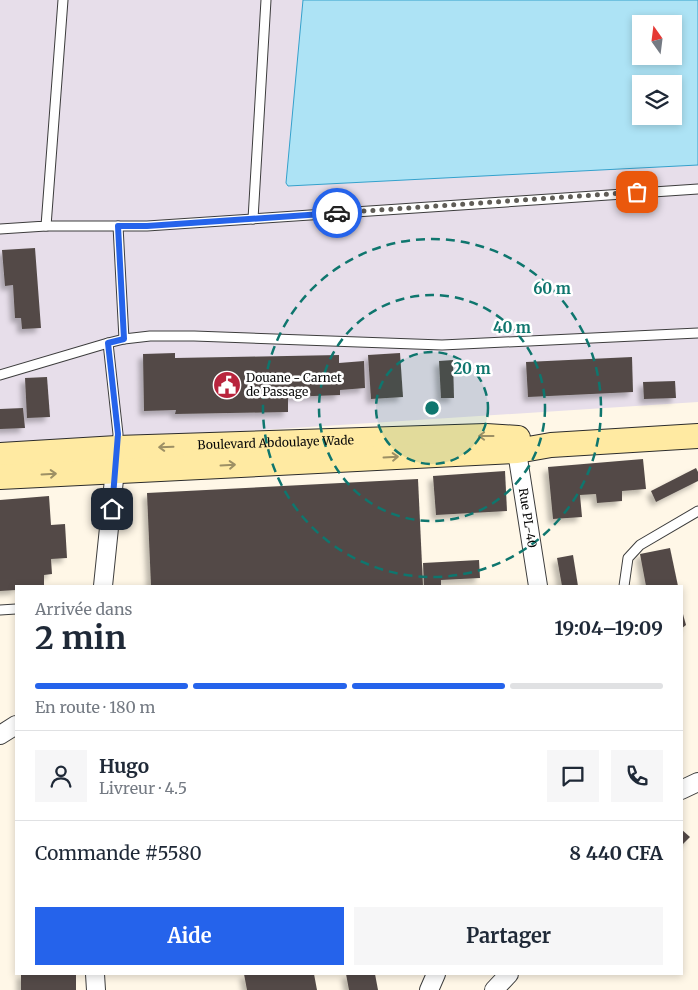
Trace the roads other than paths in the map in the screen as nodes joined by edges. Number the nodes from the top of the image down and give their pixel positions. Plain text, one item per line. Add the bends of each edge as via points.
1 (63, 0) edge
2 (266, 0) edge
3 (698, 189) edge
4 (253, 219) junction
5 (46, 226) junction
6 (118, 226) junction
7 (0, 229) edge
8 (698, 334) edge
9 (124, 339) junction
10 (108, 343) junction
11 (0, 375) edge
12 (698, 436) edge
13 (516, 444) junction
14 (0, 455) edge
15 (116, 459) junction
16 (0, 476) edge
17 (698, 511) edge
18 (104, 585) edge
19 (538, 585) edge
20 (624, 585) edge
21 (15, 609) edge
22 (0, 610) edge
23 (15, 726) edge
24 (0, 735) edge
25 (698, 782) edge
26 (683, 789) edge
27 (95, 975) edge
28 (436, 975) edge
29 (508, 975) edge
30 (96, 990) edge
31 (429, 990) edge
32 (494, 990) edge

1 - 5 lane
2 - 4 lane
3 - 4 lane
4 - 6 lane
5 - 6 lane
5 - 7 lane
6 - 9 lane
8 - 9 lane via 442,346 194,336
9 - 10 lane
10 - 11 lane
10 - 15 lane via 118,434
12 - 13 street, Boulevard Abdoulaye Wade via 551,445
13 - 15 street, Boulevard Abdoulaye Wade
13 - 19 street, Rue PL-40
14 - 15 street, Boulevard Abdoulaye Wade
16 -> 15 street, Boulevard Abdoulaye Wade
15 - 18 street
17 - 20 lane via 640,545 628,558
21 - 22 lane
23 - 24 street
25 - 26 street
27 - 30 street
28 - 31 street
29 - 32 street

